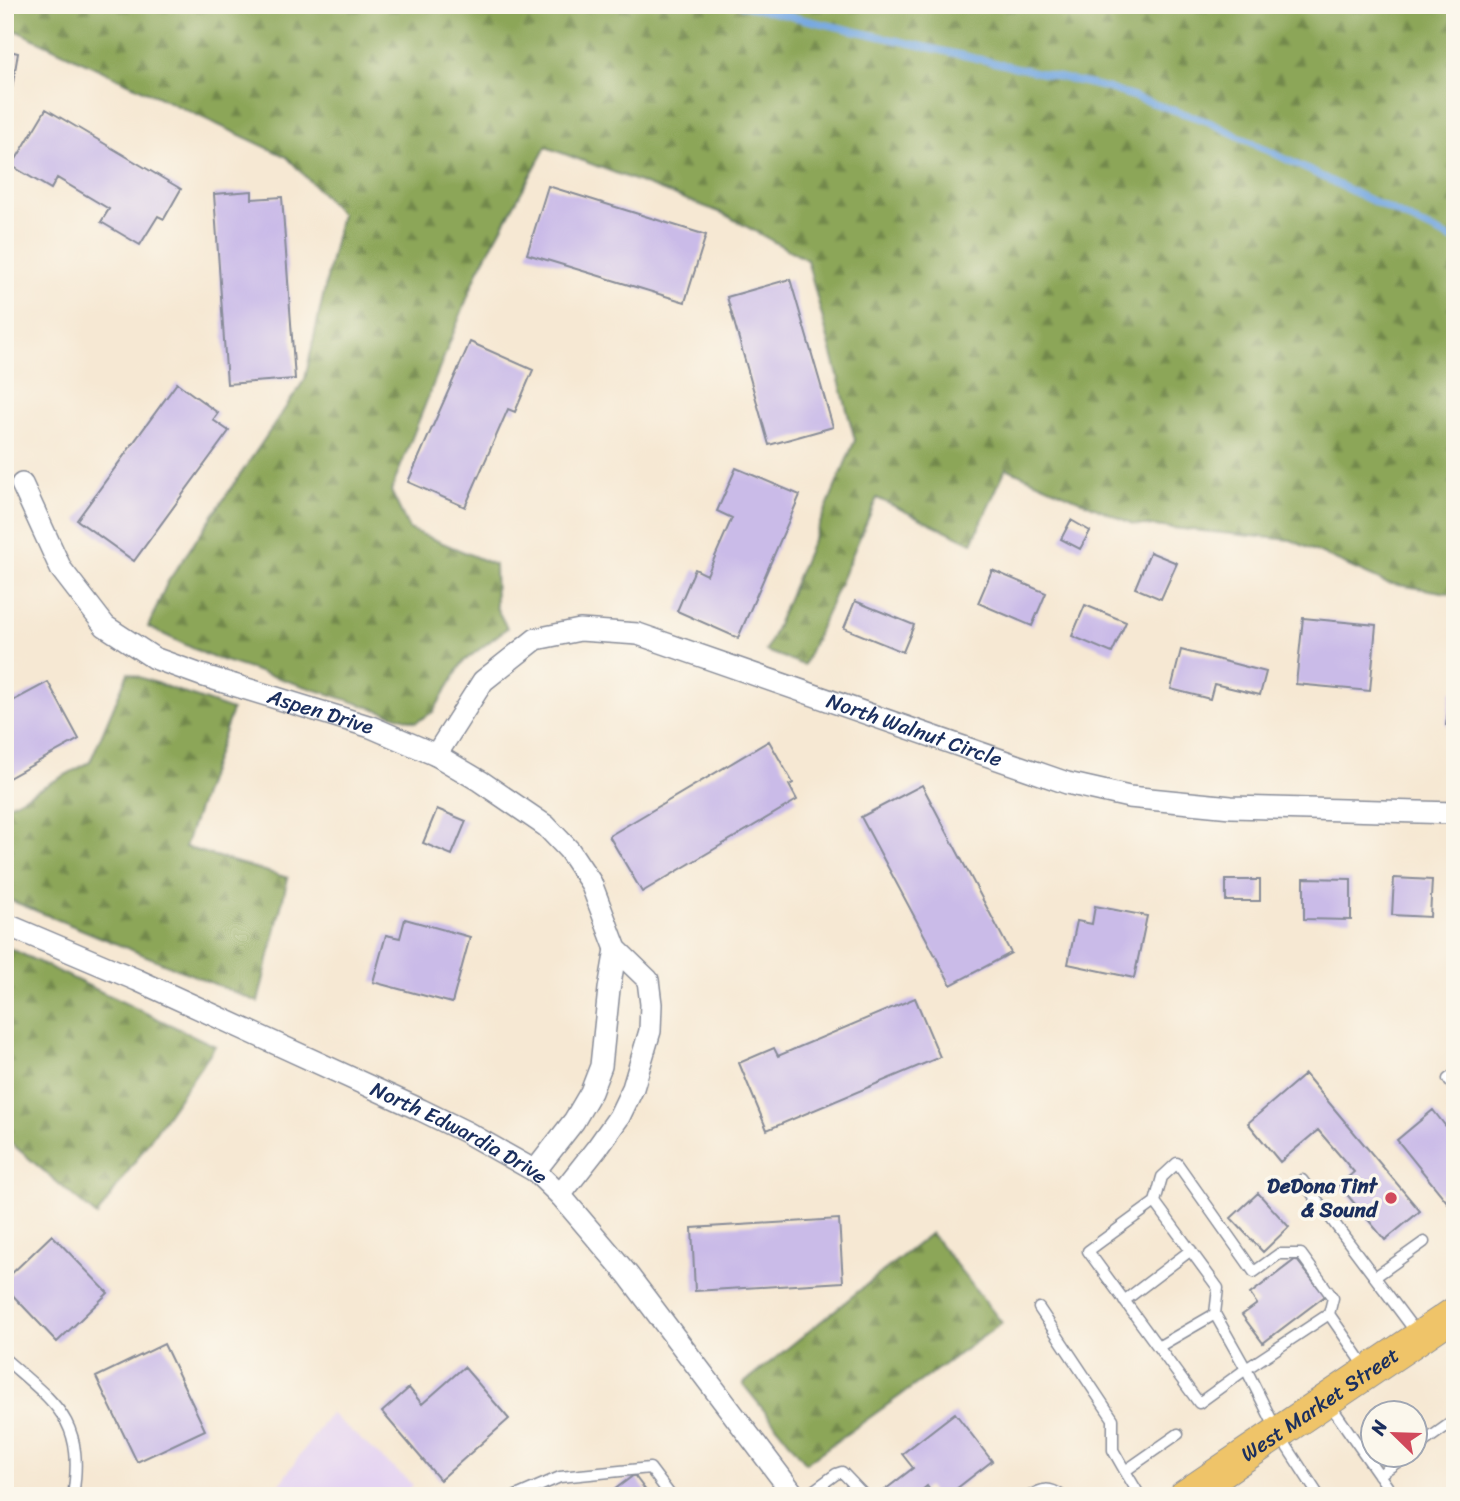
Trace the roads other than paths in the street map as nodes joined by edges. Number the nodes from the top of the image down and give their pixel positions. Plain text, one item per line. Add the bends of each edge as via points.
1 (22, 484) dead end
2 (436, 755) junction
3 (1455, 813) edge
4 (5, 924) edge
5 (617, 949) junction
6 (1455, 1074) edge
7 (1455, 1089) edge
8 (535, 1171) junction
9 (1302, 1181) dead end
10 (560, 1195) junction
11 (1155, 1202) junction
12 (1424, 1242) dead end
13 (1191, 1250) junction
14 (1375, 1278) junction
15 (1124, 1301) junction
16 (1039, 1308) dead end
17 (1455, 1313) edge
18 (1215, 1314) junction
19 (1329, 1314) junction
20 (1420, 1337) junction
21 (1158, 1348) junction
22 (5, 1359) edge
23 (1246, 1369) junction
24 (1369, 1371) junction
25 (1326, 1400) junction
26 (1455, 1420) edge
27 (1278, 1433) junction
28 (1178, 1434) dead end
29 (1428, 1440) edge
30 (1386, 1470) edge
31 (1125, 1471) junction
32 (1379, 1475) junction
33 (73, 1496) edge
34 (516, 1496) edge
35 (671, 1496) edge
36 (795, 1496) edge
37 (806, 1496) edge
38 (864, 1496) edge
39 (1030, 1496) edge
40 (1062, 1496) edge
41 (1140, 1496) edge
42 (1185, 1496) edge
43 (1319, 1496) edge
44 (1394, 1496) edge

1 - 2 street, Aspen Drive via 61,569 105,626 154,658 371,727
2 - 3 street, North Walnut Circle via 483,681 536,639 580,630 612,631 638,635 1067,783 1129,797 1231,807
2 - 5 street, Aspen Drive via 546,826 569,850 592,883
4 - 8 street, North Edwardia Drive via 421,1110
5 - 8 street via 601,1066 573,1121
5 - 10 street, Aspen Drive via 648,980 650,1031 633,1088 618,1116
6 - 7 lane via 1448,1079
8 - 10 street, North Edwardia Drive
9 - 14 lane
10 - 36 street, North Edwardia Drive via 628,1275
11 - 13 lane
11 - 15 lane via 1088,1251
11 - 19 lane via 1162,1177 1177,1163 1254,1272 1279,1254 1301,1254 1333,1298
12 - 14 lane
13 - 15 lane
13 - 18 lane via 1219,1288
14 - 20 lane
15 - 21 lane
16 - 31 lane via 1113,1419 1113,1450
17 - 20 main road, West Market Street
18 - 21 lane
18 - 23 lane
19 - 23 lane
19 - 24 lane
20 - 24 main road, West Market Street
21 - 23 lane via 1199,1403
22 - 33 lane via 52,1400 69,1423 77,1468
23 - 27 lane
24 - 25 main road, West Market Street
25 - 27 main road, West Market Street
25 - 32 lane
26 - 29 lane
27 - 42 main road, West Market Street
27 - 43 lane
28 - 31 lane
30 - 32 lane
31 - 41 lane
32 - 44 lane
34 - 35 lane via 560,1477 650,1468
37 - 38 lane via 842,1472
39 - 40 lane via 1053,1489

